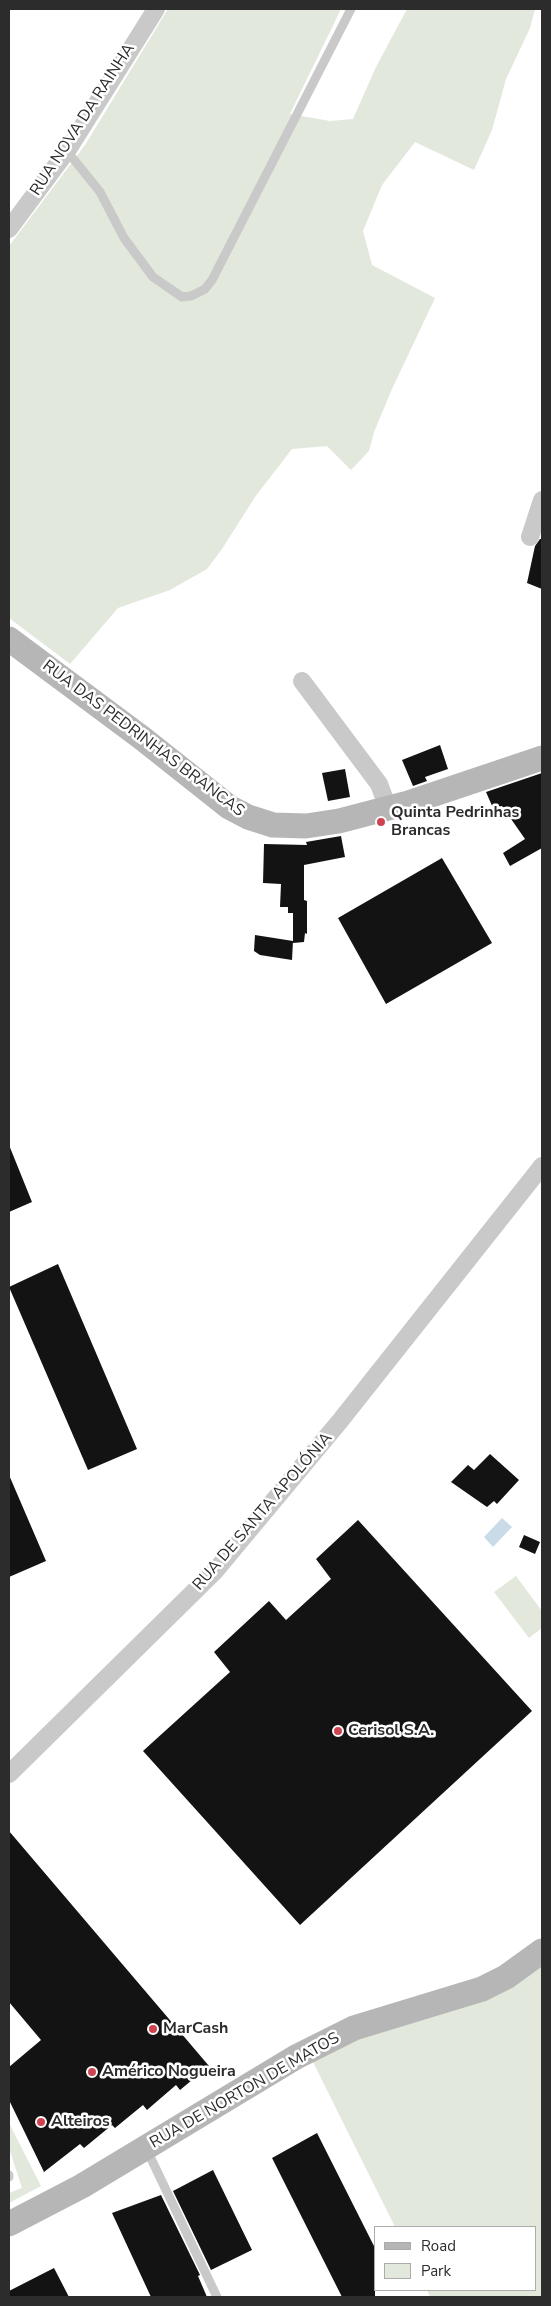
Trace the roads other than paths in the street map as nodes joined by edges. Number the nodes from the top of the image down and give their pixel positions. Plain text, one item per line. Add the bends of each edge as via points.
1 (156, 9) edge
2 (350, 9) edge
3 (67, 151) junction
4 (9, 229) edge
5 (542, 500) edge
6 (530, 537) dead end
7 (9, 639) edge
8 (302, 681) dead end
9 (542, 758) edge
10 (388, 808) junction
11 (542, 1166) edge
12 (9, 1774) edge
13 (542, 1951) edge
14 (146, 2148) junction
15 (9, 2224) edge
16 (217, 2297) edge

1 - 3 street, RUA NOVA DA RAINHA
2 - 3 lane via 205,289 182,297 153,277 124,238 100,192
3 - 4 street, RUA NOVA DA RAINHA
5 - 6 street
7 - 10 street, RUA DAS PEDRINHAS BRANCAS via 208,791 248,817 273,825 306,826
8 - 10 street via 379,784
9 - 10 street, RUA DAS PEDRINHAS BRANCAS
11 - 12 street, RUA DE SANTA APOLÓNIA via 400,1346 215,1571
13 - 14 street, RUA DE NORTON DE MATOS via 506,1978 482,1990 354,2028 296,2057
14 - 15 street, RUA DE NORTON DE MATOS
14 - 16 lane

